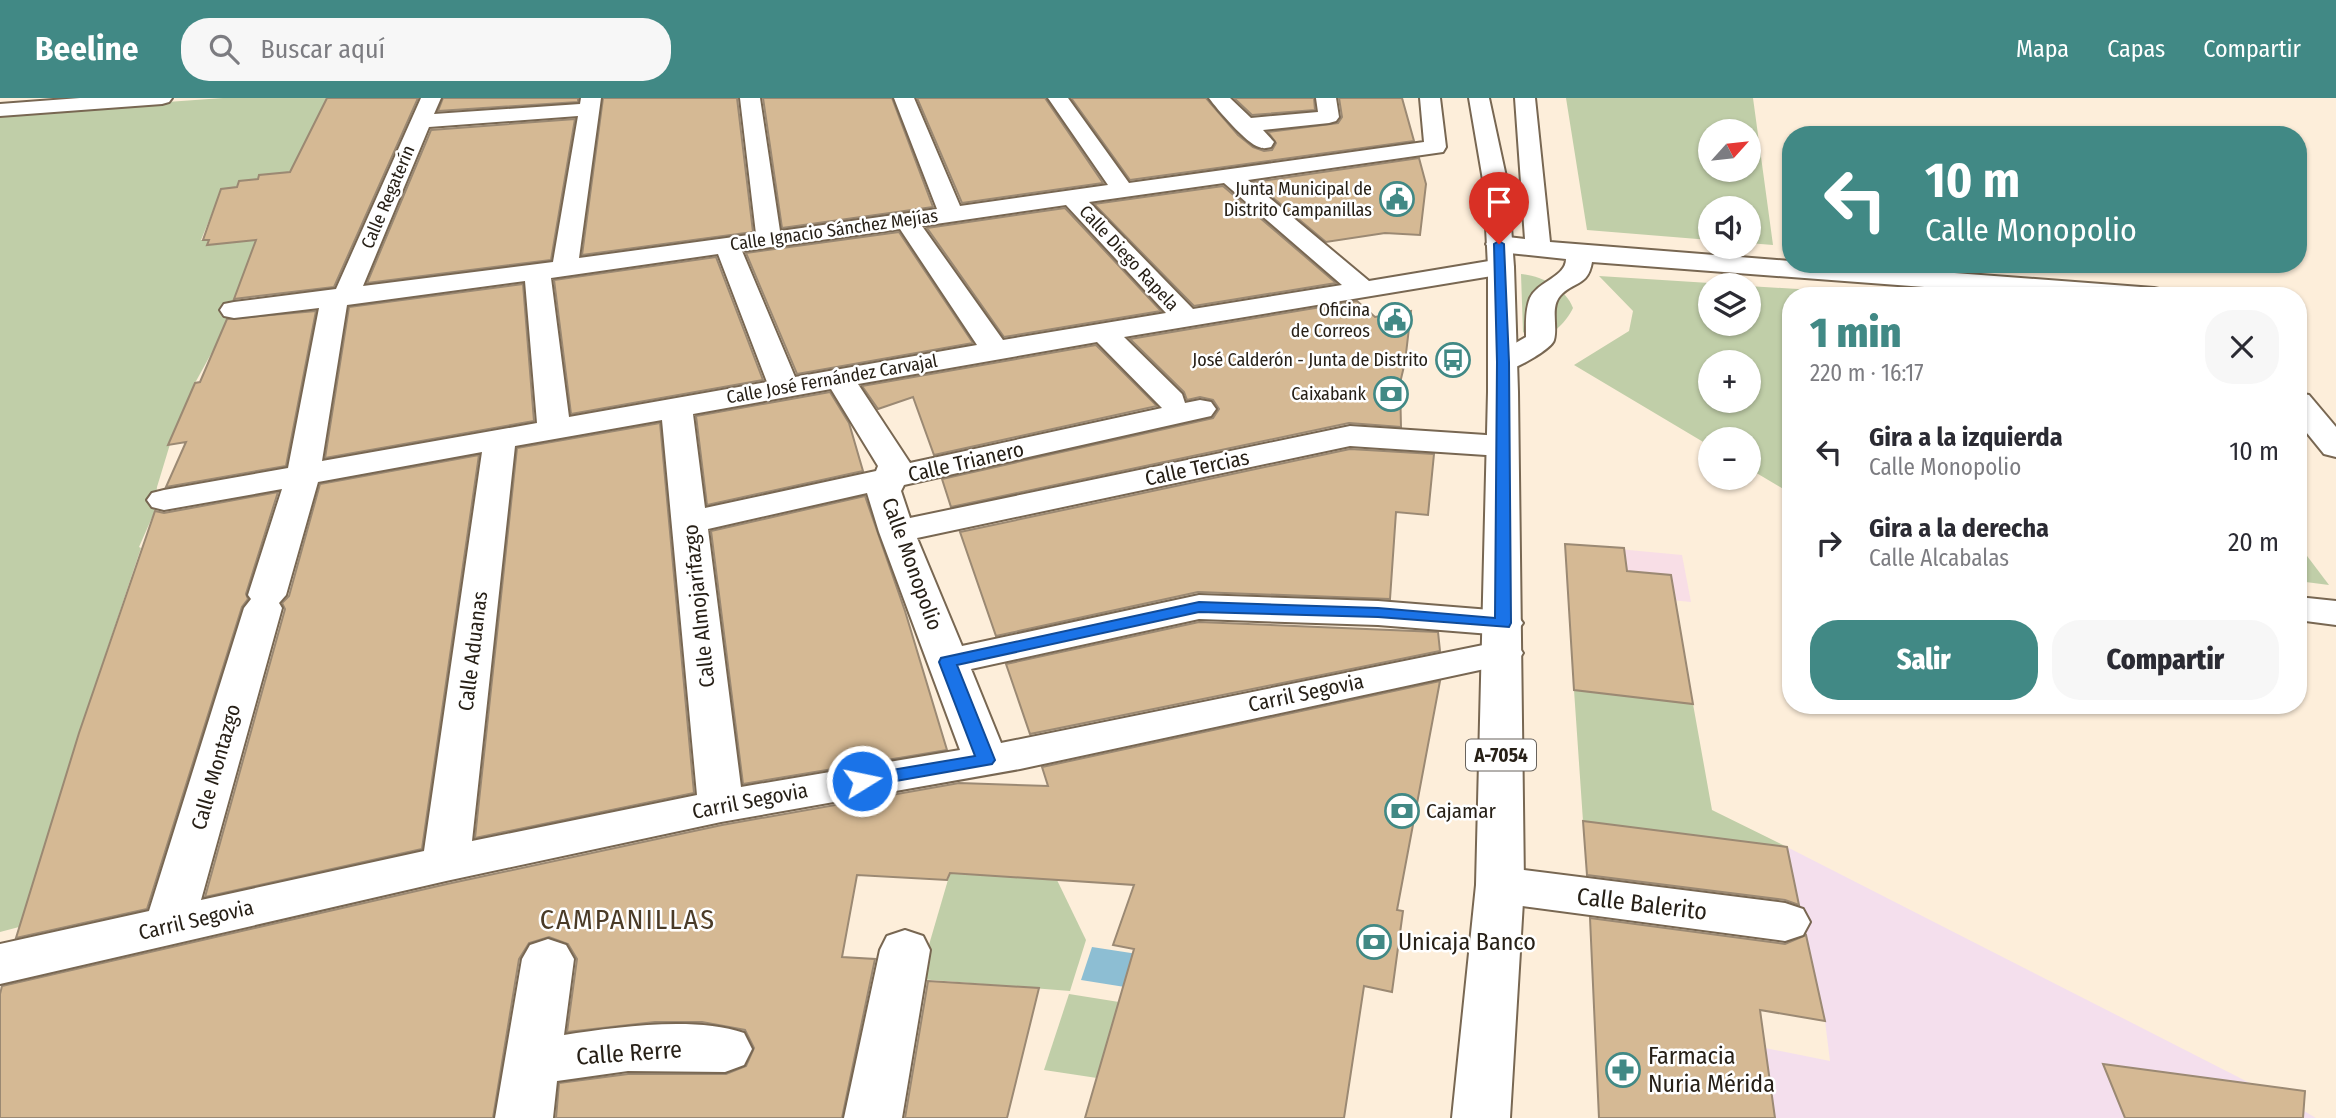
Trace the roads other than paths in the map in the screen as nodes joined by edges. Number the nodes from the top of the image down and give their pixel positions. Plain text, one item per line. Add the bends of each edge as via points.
1 (162, 98) edge
2 (431, 98) edge
3 (750, 98) edge
4 (904, 98) edge
5 (1058, 98) edge
6 (1219, 98) edge
7 (1430, 98) edge
8 (1479, 98) edge
9 (1525, 98) edge
10 (59, 102) edge
11 (590, 104) edge
12 (1328, 107) edge
13 (0, 110) edge
14 (421, 121) junction
15 (1244, 125) junction
16 (1289, 168) junction
17 (1229, 177) junction
18 (1123, 190) junction
19 (1071, 197) junction
20 (951, 214) junction
21 (906, 220) junction
22 (769, 239) junction
23 (727, 245) junction
24 (1538, 247) junction
25 (1579, 253) junction
26 (1500, 256) junction
27 (1782, 267) edge
28 (551, 270) junction
29 (1868, 273) edge
30 (2042, 287) edge
31 (1363, 289) junction
32 (342, 298) junction
33 (234, 310) dead end
34 (1186, 318) junction
35 (1102, 332) junction
36 (995, 350) junction
37 (1503, 362) junction
38 (839, 377) junction
39 (784, 387) junction
40 (676, 407) junction
41 (2307, 413) edge
42 (554, 429) junction
43 (500, 439) junction
44 (1501, 446) junction
45 (2336, 447) edge
46 (303, 475) junction
47 (889, 479) junction
48 (164, 500) dead end
49 (690, 522) junction
50 (897, 532) junction
51 (2307, 610) edge
52 (2336, 613) edge
53 (1503, 638) junction
54 (947, 662) junction
55 (986, 760) junction
56 (721, 806) junction
57 (446, 864) junction
58 (1500, 886) junction
59 (1785, 922) dead end
60 (169, 926) junction
61 (905, 950) dead end
62 (548, 959) dead end
63 (0, 964) edge
64 (726, 1049) dead end
65 (533, 1062) junction
66 (524, 1118) edge
67 (873, 1118) edge
68 (1481, 1118) edge

1 - 10 street
2 - 14 street, Calle Regaterín
3 - 22 street
4 - 20 street
5 - 18 street, Calle Diego Rapela
6 - 15 street
7 - 16 street, Calle Ignacio Sánchez Mejías via 1435,147
8 - 26 street, A-7054 via 1496,187
9 - 24 street
10 - 13 street
11 - 14 street
11 - 28 street
12 - 15 street
14 - 32 street, Calle Regaterín
15 - 16 street
16 - 17 street, Calle Ignacio Sánchez Mejías
17 - 18 street, Calle Ignacio Sánchez Mejías
17 - 31 street
18 - 19 street, Calle Ignacio Sánchez Mejías
19 - 20 street, Calle Ignacio Sánchez Mejías
19 - 34 street, Calle Diego Rapela
20 - 21 street, Calle Ignacio Sánchez Mejías
21 - 22 street, Calle Ignacio Sánchez Mejías
21 - 36 street
22 - 23 street, Calle Ignacio Sánchez Mejías
23 - 28 street, Calle Ignacio Sánchez Mejías
23 - 39 street
24 - 25 street, Calle José Fernández Carvajal
24 - 26 street, Calle José Fernández Carvajal
25 - 27 street, Calle José Fernández Carvajal
25 - 37 street via 1574,276 1549,288 1542,301 1540,341
26 - 31 street, Calle José Fernández Carvajal
26 - 37 street, A-7054
28 - 32 street, Calle Ignacio Sánchez Mejías
28 - 42 street
29 - 30 street, Calle José Fernández Carvajal
31 - 34 street, Calle José Fernández Carvajal
32 - 33 street, Calle Ignacio Sánchez Mejías
32 - 46 street, Calle Regaterín
34 - 35 street, Calle José Fernández Carvajal
35 - 36 street, Calle José Fernández Carvajal
35 - 47 street, Calle Trianero via 1186,405
36 - 38 street, Calle José Fernández Carvajal
37 - 44 street, A-7054
38 - 39 street, Calle José Fernández Carvajal
38 - 47 street, Calle Monopolio via 895,466
39 - 40 street, Calle José Fernández Carvajal
40 - 42 street, Calle José Fernández Carvajal
40 - 49 street, Calle Almojarifazgo
41 - 45 street
42 - 43 street, Calle José Fernández Carvajal
43 - 46 street, Calle José Fernández Carvajal
43 - 57 street, Calle Aduanas
44 - 50 street, Calle Tercias via 1350,436
44 - 53 street, A-7054
46 - 48 street, Calle José Fernández Carvajal
46 - 60 street, Calle Montazgo
47 - 49 street, Calle Trianero
47 - 50 street, Calle Monopolio via 884,491
49 - 56 street, Calle Almojarifazgo
50 - 54 street, Calle Monopolio
51 - 52 street
53 - 54 street via 1378,613 1199,607
53 - 55 street, Carril Segovia
53 - 58 street, A-7054
54 - 55 street, Calle Monopolio
55 - 56 street, Carril Segovia
56 - 57 street, Carril Segovia
57 - 60 street, Carril Segovia
58 - 59 street, Calle Balerito
58 - 68 street, A-7054
60 - 63 street, Carril Segovia
61 - 67 street
62 - 65 street
64 - 65 street, Calle Rerre via 628,1048
65 - 66 street

